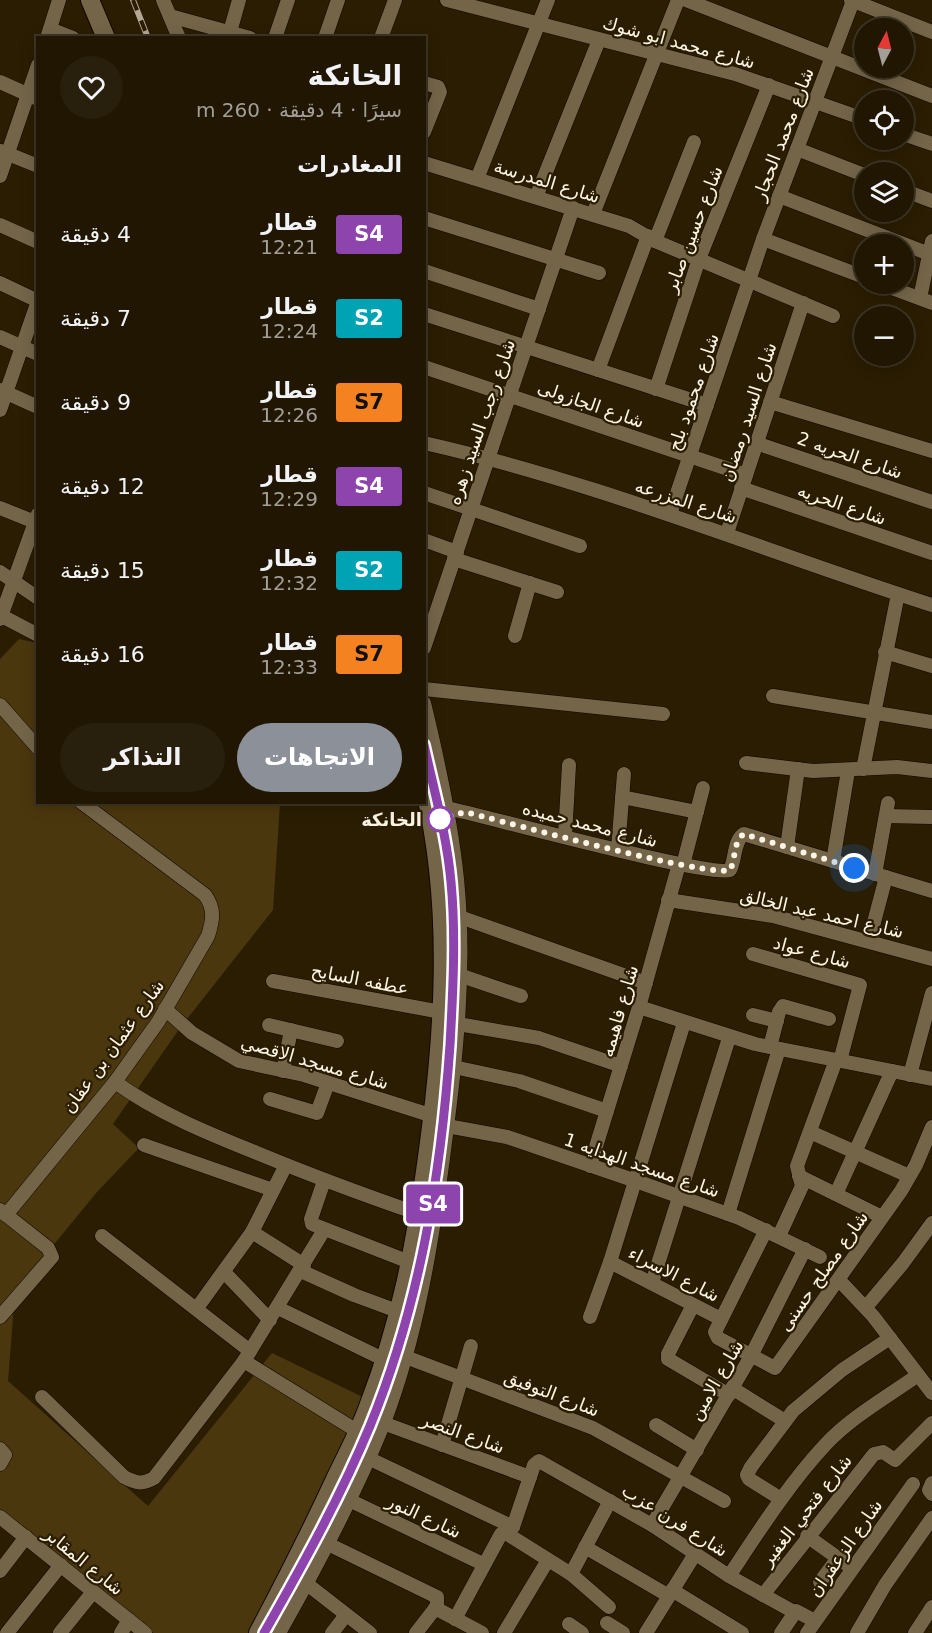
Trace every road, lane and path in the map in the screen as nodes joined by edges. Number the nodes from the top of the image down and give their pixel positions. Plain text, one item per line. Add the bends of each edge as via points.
1 (59, 0) edge
2 (90, 0) edge
3 (163, 0) edge
4 (239, 0) edge
5 (288, 0) edge
6 (338, 0) edge
7 (395, 0) edge
8 (447, 0) edge
9 (548, 0) edge
10 (678, 0) edge
11 (686, 0) edge
12 (852, 0) edge
13 (170, 16) junction
14 (538, 24) junction
15 (230, 32) junction
16 (932, 32) edge
17 (48, 33) edge
18 (63, 36) edge
19 (105, 36) edge
20 (178, 36) edge
21 (243, 36) edge
22 (276, 36) edge
23 (326, 36) edge
24 (382, 36) edge
25 (599, 40) junction
26 (656, 55) junction
27 (832, 57) junction
28 (36, 76) edge
29 (0, 82) edge
30 (426, 84) edge
31 (769, 85) junction
32 (932, 96) edge
33 (32, 97) edge
34 (815, 102) junction
35 (854, 116) edge
36 (426, 127) edge
37 (914, 138) edge
38 (694, 142) dead end
39 (932, 144) edge
40 (797, 149) junction
41 (4, 152) edge
42 (426, 164) edge
43 (36, 165) edge
44 (854, 171) edge
45 (0, 176) edge
46 (477, 179) junction
47 (914, 194) edge
48 (779, 196) junction
49 (536, 197) junction
50 (932, 201) edge
51 (573, 208) junction
52 (593, 214) junction
53 (426, 220) edge
54 (0, 225) edge
55 (652, 238) junction
56 (763, 239) junction
57 (36, 241) edge
58 (931, 250) edge
59 (555, 259) junction
60 (699, 260) junction
61 (426, 272) edge
62 (599, 273) dead end
63 (854, 273) edge
64 (749, 280) junction
65 (0, 284) edge
66 (910, 294) edge
67 (926, 300) edge
68 (36, 301) edge
69 (803, 303) junction
70 (36, 304) edge
71 (538, 309) junction
72 (426, 315) edge
73 (833, 316) dead end
74 (0, 337) edge
75 (22, 347) junction
76 (526, 347) junction
77 (36, 353) edge
78 (426, 368) edge
79 (598, 370) junction
80 (656, 389) junction
81 (3, 392) edge
82 (509, 396) junction
83 (770, 402) junction
84 (707, 405) junction
85 (36, 406) edge
86 (0, 410) edge
87 (426, 443) edge
88 (756, 443) junction
89 (932, 451) edge
90 (690, 456) junction
91 (489, 457) junction
92 (744, 482) junction
93 (426, 495) edge
94 (932, 502) edge
95 (0, 508) edge
96 (471, 510) junction
97 (670, 514) junction
98 (35, 528) edge
99 (727, 533) junction
100 (426, 541) edge
101 (580, 546) dead end
102 (932, 553) edge
103 (455, 556) junction
104 (0, 572) edge
105 (13, 581) junction
106 (530, 583) junction
107 (557, 592) dead end
108 (898, 594) junction
109 (36, 597) edge
110 (932, 605) edge
111 (0, 617) edge
112 (36, 634) edge
113 (515, 636) dead end
114 (426, 642) edge
115 (885, 652) junction
116 (932, 666) edge
117 (426, 689) edge
118 (773, 696) dead end
119 (0, 705) edge
120 (426, 712) edge
121 (873, 712) junction
122 (663, 714) dead end
123 (932, 722) edge
124 (36, 746) edge
125 (746, 763) dead end
126 (569, 765) dead end
127 (798, 769) junction
128 (863, 769) junction
129 (848, 771) junction
130 (932, 771) edge
131 (624, 774) dead end
132 (703, 788) dead end
133 (622, 797) junction
134 (426, 798) edge
135 (84, 804) edge
136 (447, 808) junction
137 (697, 812) junction
138 (932, 817) edge
139 (565, 836) junction
140 (787, 847) junction
141 (618, 849) junction
142 (833, 861) junction
143 (681, 865) junction
144 (881, 876) junction
145 (932, 891) edge
146 (668, 900) junction
147 (460, 917) junction
148 (869, 941) junction
149 (753, 954) dead end
150 (932, 958) edge
151 (459, 975) junction
152 (273, 981) dead end
153 (646, 983) junction
154 (932, 993) edge
155 (521, 996) dead end
156 (639, 1007) junction
157 (165, 1009) junction
158 (441, 1012) junction
159 (753, 1015) dead end
160 (829, 1019) dead end
161 (777, 1021) junction
162 (684, 1023) junction
163 (458, 1024) junction
164 (269, 1025) dead end
165 (291, 1030) junction
166 (729, 1038) junction
167 (338, 1041) dead end
168 (775, 1048) junction
169 (838, 1061) junction
170 (621, 1066) junction
171 (454, 1067) junction
172 (283, 1071) junction
173 (892, 1071) junction
174 (910, 1075) junction
175 (932, 1079) edge
176 (114, 1082) junction
177 (328, 1083) junction
178 (270, 1099) dead end
179 (607, 1111) junction
180 (440, 1121) junction
181 (932, 1127) edge
182 (810, 1132) junction
183 (144, 1145) dead end
184 (856, 1150) junction
185 (286, 1165) junction
186 (590, 1166) junction
187 (800, 1176) junction
188 (909, 1176) junction
189 (324, 1180) junction
190 (636, 1181) junction
191 (273, 1190) junction
192 (836, 1194) junction
193 (680, 1198) junction
194 (3, 1212) edge
195 (419, 1214) junction
196 (728, 1214) junction
197 (882, 1217) junction
198 (932, 1223) edge
199 (324, 1230) junction
200 (766, 1230) junction
201 (252, 1232) junction
202 (102, 1236) dead end
203 (779, 1236) junction
204 (805, 1249) junction
205 (820, 1257) dead end
206 (610, 1262) junction
207 (412, 1263) junction
208 (303, 1268) junction
209 (224, 1272) junction
210 (839, 1280) junction
211 (652, 1283) junction
212 (693, 1305) junction
213 (866, 1307) junction
214 (197, 1308) junction
215 (278, 1308) junction
216 (400, 1312) junction
217 (0, 1317) edge
218 (590, 1317) dead end
219 (270, 1320) junction
220 (718, 1324) junction
221 (890, 1338) junction
222 (471, 1346) dead end
223 (247, 1356) junction
224 (404, 1356) junction
225 (751, 1356) junction
226 (385, 1360) junction
227 (918, 1375) junction
228 (462, 1378) junction
229 (731, 1392) junction
230 (932, 1393) edge
231 (42, 1397) dead end
232 (785, 1421) junction
233 (383, 1423) junction
234 (932, 1423) edge
235 (656, 1425) dead end
236 (357, 1431) junction
237 (927, 1438) edge
238 (442, 1445) junction
239 (0, 1449) edge
240 (697, 1449) junction
241 (368, 1458) junction
242 (0, 1464) edge
243 (530, 1477) junction
244 (681, 1477) junction
245 (913, 1484) dead end
246 (781, 1499) junction
247 (349, 1500) junction
248 (610, 1501) junction
249 (724, 1501) dead end
250 (0, 1517) edge
251 (932, 1518) edge
252 (652, 1525) junction
253 (509, 1529) junction
254 (807, 1536) junction
255 (26, 1538) junction
256 (328, 1544) junction
257 (585, 1547) junction
258 (695, 1554) junction
259 (838, 1558) junction
260 (548, 1560) junction
261 (483, 1564) junction
262 (61, 1565) junction
263 (852, 1568) junction
264 (0, 1571) edge
265 (571, 1574) junction
266 (729, 1576) junction
267 (820, 1582) dead end
268 (307, 1584) junction
269 (93, 1592) junction
270 (671, 1593) junction
271 (763, 1595) junction
272 (437, 1604) junction
273 (609, 1607) dead end
274 (932, 1607) edge
275 (794, 1612) junction
276 (346, 1615) junction
277 (455, 1619) junction
278 (129, 1620) junction
279 (608, 1623) dead end
280 (569, 1624) dead end
281 (811, 1627) edge
282 (721, 1628) edge
283 (7, 1633) edge
284 (60, 1633) edge
285 (121, 1633) edge
286 (145, 1633) edge
287 (258, 1633) edge
288 (280, 1633) edge
289 (332, 1633) edge
290 (370, 1633) edge
291 (416, 1633) edge
292 (482, 1633) edge
293 (504, 1633) edge
294 (582, 1633) edge
295 (623, 1633) edge
296 (646, 1633) edge
297 (742, 1633) edge
298 (781, 1633) edge
299 (857, 1633) edge
300 (915, 1633) edge

1 - 17 street
2 - 19 street
3 - 13 street
4 - 15 street
5 - 22 street
6 - 23 street
7 - 24 street
8 - 14 street, شارع محمد ابو شوك
9 - 14 street
10 - 26 street
11 - 27 street
12 - 16 street
12 - 27 street, شارع محمد الحجار
13 - 15 street
13 - 20 street
14 - 25 street, شارع محمد ابو شوك
14 - 46 street
15 - 21 street
17 - 18 street
25 - 26 street, شارع محمد ابو شوك
25 - 49 street
26 - 31 street, شارع محمد ابو شوك
26 - 52 street
27 - 32 street
27 - 34 street, شارع محمد الحجار
28 - 33 street
29 - 33 street
30 - 36 street via 440,89
31 - 34 street, شارع محمد ابو شوك
31 - 60 street, شارع حسين صابر
33 - 41 street
34 - 35 street, شارع محمد ابو شوك
34 - 40 street, شارع محمد الحجار
37 - 39 street
38 - 55 street
40 - 44 street
40 - 48 street, شارع محمد الحجار
41 - 43 street
41 - 45 street
42 - 46 street, شارع المدرسة
46 - 49 street, شارع المدرسة
47 - 50 street
48 - 56 street, شارع محمد الحجار
48 - 58 street
49 - 51 street, شارع المدرسة
51 - 52 street, شارع المدرسة
51 - 59 street, شارع رجب السيد زهره
52 - 55 street, شارع المدرسة
53 - 59 street
54 - 57 street
55 - 60 street, شارع المدرسة
55 - 79 street
56 - 63 street
56 - 64 street, شارع محمد الحجار
58 - 67 street
59 - 62 street
59 - 71 street, شارع رجب السيد زهره
60 - 64 street, شارع المدرسة
60 - 80 street, شارع حسين صابر
61 - 71 street
64 - 69 street, شارع المدرسة
64 - 84 street, شارع محمود بلح
65 - 68 street
66 - 67 street
69 - 73 street, شارع المدرسة
69 - 83 street, شارع السيد رمضان
70 - 75 street
71 - 76 street, شارع رجب السيد زهره
72 - 76 street
74 - 75 street
75 - 77 street
75 - 81 street
76 - 79 street
76 - 82 street, شارع رجب السيد زهره
78 - 82 street, شارع الجازولى
79 - 80 street
80 - 84 street
81 - 85 street
81 - 86 street
82 - 90 street, شارع الجازولى
82 - 91 street, شارع رجب السيد زهره
83 - 88 street, شارع السيد رمضان
83 - 89 street
84 - 90 street, شارع محمود بلح
87 - 91 street, شارع المزرعه
88 - 92 street, شارع السيد رمضان
88 - 94 street, شارع الحريه 2
90 - 92 street, شارع الجازولى
90 - 97 street, شارع محمود بلح
91 - 96 street, شارع رجب السيد زهره
91 - 97 street, شارع المزرعه
92 - 99 street, شارع السيد رمضان
92 - 102 street, شارع الحريه
93 - 96 street
95 - 98 street
96 - 101 street
96 - 103 street, شارع رجب السيد زهره
97 - 99 street, شارع المزرعه
98 - 105 street
99 - 108 street, شارع المزرعه
100 - 103 street
103 - 106 street
103 - 114 street, شارع رجب السيد زهره
104 - 105 street
105 - 109 street
105 - 111 street
106 - 107 street
106 - 113 street
108 - 110 street, شارع المزرعه
108 - 115 street
111 - 112 street
115 - 116 street
115 - 121 street
117 - 122 street
118 - 121 street
119 - 124 street
120 - 136 street
121 - 123 street
121 - 128 street
125 - 127 street
126 - 139 street
127 - 129 street
127 - 140 street
128 - 129 street
128 - 130 street
129 - 142 street
131 - 133 street
132 - 137 street, شارع فاهيمه
133 - 137 street
133 - 141 street
134 - 158 street via 441,879
135 - 157 street, شارع عثمان بن عفان via 205,895 211,904 213,915 208,936
136 - 139 street, شارع محمد حميده
136 - 147 street
137 - 143 street, شارع فاهيمه
138 - 144 street via 887,810
139 - 141 street, شارع محمد حميده
140 - 142 street
140 - 143 street, شارع محمد حميده via 744,834 738,838 732,866 726,872
141 - 143 street, شارع محمد حميده
142 - 144 street
143 - 146 street, شارع فاهيمه
144 - 145 street
144 - 148 street
146 - 148 street, شارع احمد عبد الخالق via 773,916
146 - 153 street, شارع فاهيمه
147 - 151 street
147 - 153 street
148 - 150 street, شارع احمد عبد الخالق
149 - 169 street, شارع عواد via 860,985
151 - 155 street
151 - 163 street
152 - 158 street, عطفه السايح
153 - 156 street, شارع فاهيمه
154 - 174 street
156 - 162 street
156 - 170 street, شارع فاهيمه
157 - 172 street, شارع مسجد الاقصي via 192,1033 239,1061
157 - 176 street, شارع عثمان بن عفان
158 - 180 street
159 - 161 street
160 - 161 street via 783,1006
161 - 168 street
162 - 166 street
162 - 190 street
163 - 170 street via 539,1038
163 - 171 street
164 - 165 street
165 - 167 street
165 - 172 street
166 - 168 street
166 - 193 street
168 - 169 street
168 - 196 street
169 - 173 street
169 - 182 street
170 - 179 street, شارع فاهيمه
171 - 179 street via 519,1081
171 - 180 street
172 - 177 street, شارع مسجد الاقصي
173 - 174 street
173 - 184 street
174 - 175 street
176 - 185 street via 186,1124
176 - 194 street, شارع عثمان بن عفان
177 - 178 street via 317,1113
177 - 180 street, شارع مسجد الاقصي
179 - 186 street, شارع فاهيمه
180 - 186 street, شارع مسجد الهدايه 1 via 507,1137
180 - 195 street
180 - 224 street via 430,1249
181 - 188 street, شارع مصلح حسنى
182 - 184 street
182 - 187 street via 797,1166
183 - 191 street
184 - 188 street
184 - 192 street
185 - 189 street
185 - 191 street
186 - 190 street, شارع مسجد الهدايه 1
187 - 192 street
187 - 203 street via 800,1191
188 - 197 street, شارع مصلح حسنى
189 - 195 street
189 - 199 street via 311,1219 312,1224
190 - 193 street, شارع مسجد الهدايه 1
190 - 206 street
191 - 201 street
192 - 197 street
193 - 196 street, شارع مسجد الهدايه 1
193 - 211 street
194 - 217 street via 52,1252 51,1261
195 - 207 street
196 - 200 street, شارع مسجد الهدايه 1
197 - 210 street, شارع مصلح حسنى
198 - 213 street
199 - 207 street
199 - 208 street
200 - 203 street, شارع مسجد الهدايه 1
200 - 220 street
201 - 208 street
201 - 209 street
202 - 214 street
203 - 204 street, شارع مسجد الهدايه 1
204 - 205 street, شارع مسجد الهدايه 1
204 - 225 street, شارع الامين
206 - 211 street, شارع الاسراء
206 - 218 street
207 - 216 street
208 - 215 street
208 - 216 street via 354,1295
209 - 214 street
209 - 219 street
210 - 213 street
210 - 225 street, شارع مصلح حسنى via 777,1367
211 - 212 street, شارع الاسراء
212 - 220 street, شارع الاسراء
212 - 229 street via 668,1359
213 - 221 street
214 - 223 street
215 - 219 street
215 - 226 street
216 - 226 street
219 - 223 street
220 - 225 street, شارع مصلح حسنى via 718,1338
221 - 227 street
221 - 232 street via 842,1370
222 - 228 street
223 - 231 street via 154,1478 145,1483 124,1477
223 - 236 street
224 - 228 street, شارع التوفيق
224 - 233 street
225 - 229 street, شارع الامين
226 - 236 street
227 - 230 street
227 - 246 street via 840,1431
228 - 238 street
228 - 244 street, شارع التوفيق via 593,1428
229 - 232 street
229 - 240 street, شارع الامين
232 - 246 street via 748,1471 749,1479
233 - 238 street, شارع النصر
233 - 241 street
234 - 237 street
235 - 240 street
236 - 287 street
237 - 254 street, شارع فتحي الغفير via 895,1460 879,1452
238 - 243 street, شارع النصر
239 - 242 street via 5,1455
240 - 244 street, شارع الامين
241 - 247 street
241 - 253 street
243 - 248 street, شارع فرن عزب via 536,1462 543,1462
243 - 253 street
244 - 249 street, شارع التوفيق
244 - 252 street, شارع الامين
245 - 263 street, شارع الزعفران
246 - 266 street
247 - 256 street
247 - 261 street, شارع النور
248 - 252 street, شارع فرن عزب
248 - 257 street
250 - 255 street, شارع المقابر
251 - 299 street
252 - 258 street, شارع فرن عزب
253 - 260 street
253 - 261 street
254 - 259 street
254 - 271 street, شارع فتحي الغفير
255 - 262 street, شارع المقابر
255 - 264 street
256 - 268 street
256 - 272 street via 435,1595
257 - 265 street
257 - 270 street
258 - 266 street, شارع فرن عزب
258 - 270 street
259 - 263 street
259 - 267 street
260 - 265 street
260 - 293 street
261 - 277 street
262 - 269 street, شارع المقابر
262 - 283 street
263 - 281 street, شارع الزعفران
265 - 273 street
266 - 271 street, شارع فرن عزب
268 - 276 street
268 - 288 street
269 - 278 street, شارع المقابر
269 - 284 street
270 - 282 street
270 - 296 street
271 - 275 street, شارع فرن عزب
272 - 277 street
272 - 291 street
274 - 300 street
275 - 281 street, شارع فرن عزب via 799,1611
275 - 298 street
276 - 289 street
276 - 290 street
277 - 292 street
278 - 285 street
278 - 286 street, شارع المقابر
279 - 295 street
280 - 294 street
282 - 297 street

